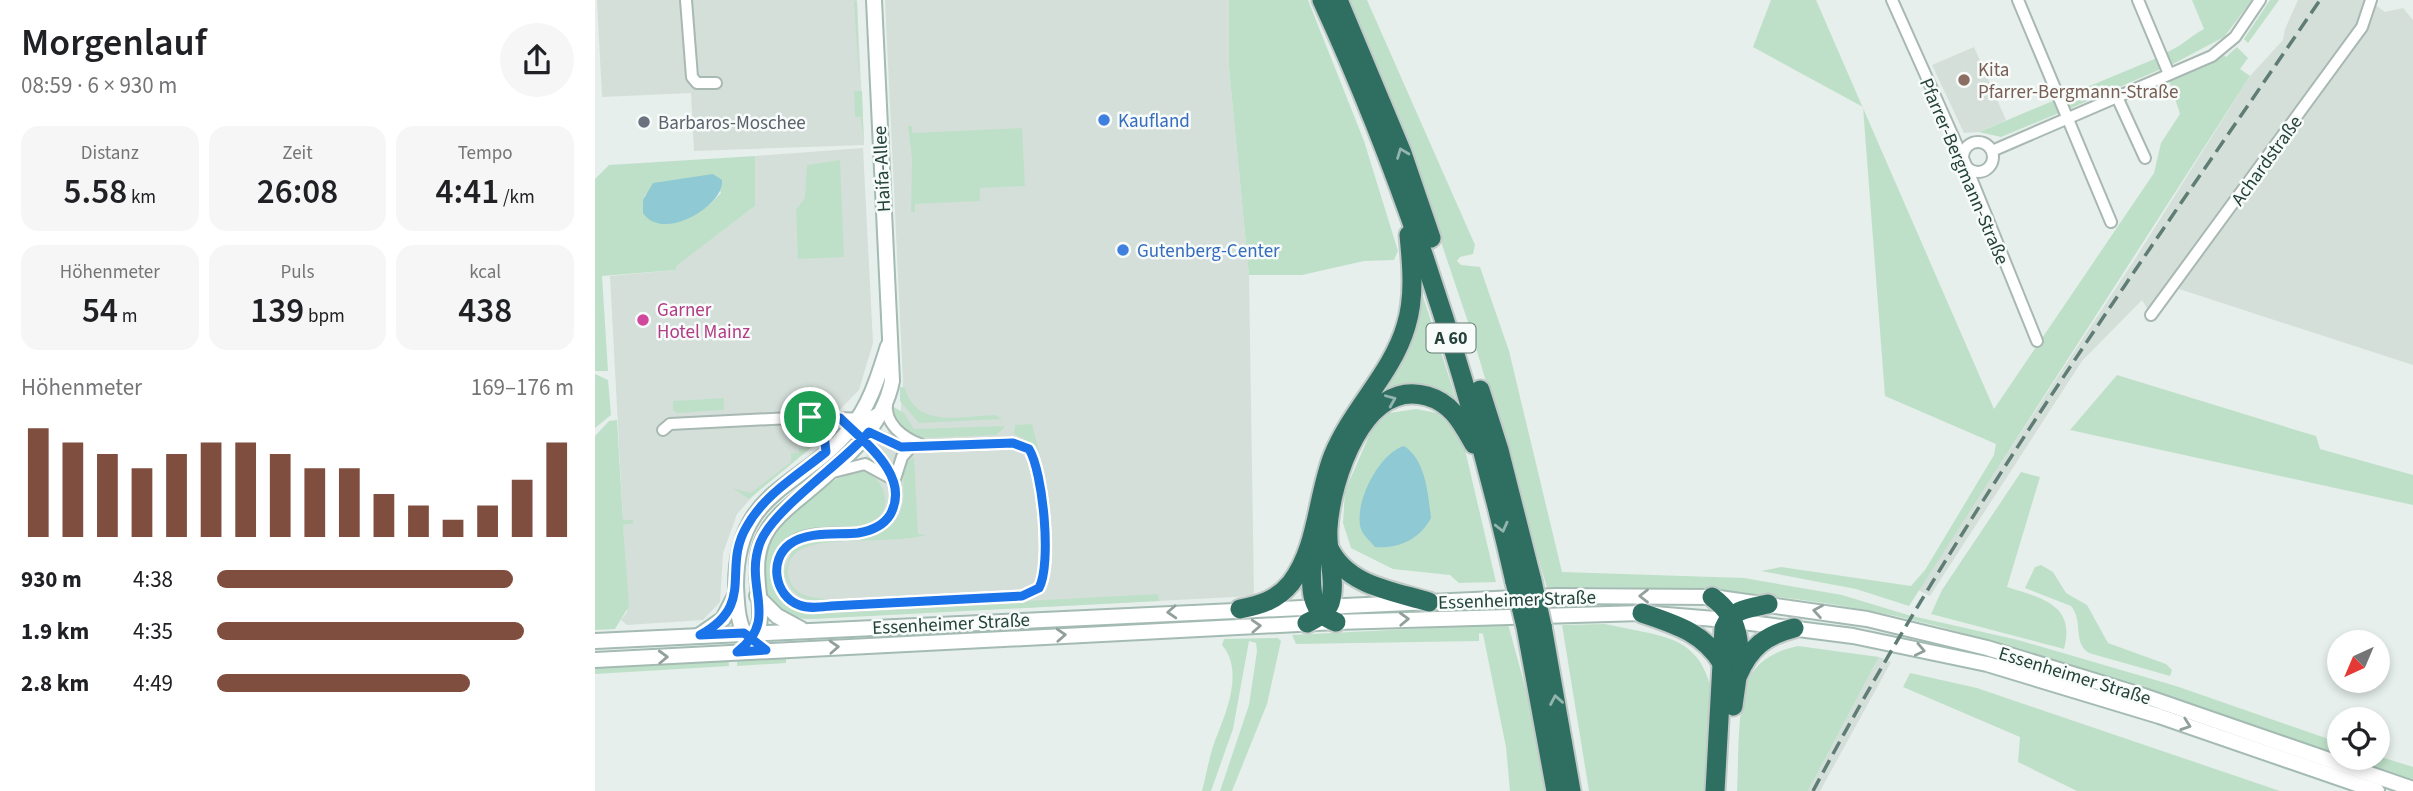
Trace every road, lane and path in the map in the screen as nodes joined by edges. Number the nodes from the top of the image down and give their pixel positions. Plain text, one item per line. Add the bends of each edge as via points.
1 (686, 0) edge
2 (874, 0) edge
3 (1322, 0) edge
4 (1338, 0) edge
5 (1892, 0) edge
6 (2018, 0) edge
7 (2138, 0) edge
8 (2260, 0) edge
9 (2371, 0) edge
10 (2169, 75) junction
11 (716, 83) dead end
12 (2117, 97) junction
13 (2068, 118) junction
14 (1992, 151) junction
15 (2145, 158) dead end
16 (1965, 163) junction
17 (1406, 206) junction
18 (2111, 222) dead end
19 (2151, 315) dead end
20 (891, 338) junction
21 (2037, 341) dead end
22 (885, 405) junction
23 (810, 417) junction
24 (851, 422) junction
25 (663, 430) dead end
26 (865, 436) junction
27 (911, 447) junction
28 (928, 447) junction
29 (826, 452) junction
30 (1489, 472) junction
31 (827, 474) junction
32 (894, 482) junction
33 (1315, 520) junction
34 (1328, 545) junction
35 (1524, 582) junction
36 (736, 592) junction
37 (757, 596) junction
38 (1712, 597) junction
39 (1429, 602) junction
40 (1768, 604) junction
41 (1240, 609) junction
42 (1642, 613) junction
43 (1321, 614) junction
44 (1731, 619) junction
45 (1534, 626) junction
46 (1794, 628) junction
47 (803, 629) junction
48 (700, 635) junction
49 (751, 635) junction
50 (595, 641) edge
51 (766, 650) junction
52 (737, 652) junction
53 (595, 660) edge
54 (1722, 663) junction
55 (1736, 679) junction
56 (2413, 789) edge
57 (1556, 791) edge
58 (1571, 791) edge
59 (1715, 791) edge
60 (1724, 791) edge
61 (2377, 791) edge

1 - 11 street via 692,77 698,83
2 - 20 main road, Haifa-Allee
3 - 17 highway, A 60
35 -> 4 highway, A 60 via 1499,450 1402,153
5 - 16 street, Pfarrer-Bergmann-Straße
6 - 13 street
7 - 10 street
8 - 10 street via 2228,44
9 - 19 street, Achardstraße via 2362,27
10 - 12 street
12 - 13 street
12 - 15 street
13 - 14 street
13 - 18 street
14 - 16 street via 1993,160 1985,170 1971,170
14 - 16 street via 1987,144 1974,143 1965,151
16 - 21 street, Pfarrer-Bergmann-Straße
17 - 30 highway, A 60 via 1467,387
17 - 33 highway via 1412,291 1406,326 1395,354 1345,428
20 - 22 main road, Haifa-Allee via 893,369
20 - 24 main road, Haifa-Allee via 872,393
22 - 24 street via 872,417
22 - 26 main road, Haifa-Allee
22 - 28 street via 898,431
23 - 24 street
23 - 25 street via 670,424
23 - 29 street via 824,434
24 - 26 street
24 - 29 main road, Haifa-Allee
26 - 27 street
26 - 31 main road, Haifa-Allee
26 - 32 street
27 - 28 street
27 - 32 street via 902,457
28 - 32 street via 1013,443 1029,449 1036,466 1043,520 1044,571 1039,588 1022,596 821,607 803,606 787,597 779,586 777,571 787,546 799,538 859,533 879,526 894,505
29 - 36 main road, Haifa-Allee via 767,499 750,520 737,557
34 -> 30 highway via 1331,508 1349,452 1366,417 1386,400 1411,394 1444,404 1462,422
30 -> 35 highway, A 60
31 - 32 street via 865,464
31 - 37 main road, Haifa-Allee via 776,519 762,538 755,566
33 - 41 highway via 1303,561 1286,589 1269,602
33 - 43 highway via 1312,545
34 - 39 highway via 1338,563 1360,580
34 - 43 highway
35 - 45 highway, A 60, bridge
36 - 48 main road via 723,619
36 - 49 main road, Haifa-Allee
37 - 47 main road via 777,616
37 - 49 main road, Haifa-Allee
38 -> 39 main road, Essenheimer Straße via 1556,596
38 - 40 main road, Essenheimer Straße
38 - 44 highway
39 - 43 main road, Essenheimer Straße
40 - 44 highway
56 -> 40 main road, Essenheimer Straße via 2144,696 1987,648 1867,619
41 - 43 main road, Essenheimer Straße
41 -> 47 main road, Essenheimer Straße
43 -> 42 main road, Essenheimer Straße
42 - 44 main road, Essenheimer Straße
42 - 54 highway via 1692,632
51 -> 43 main road, Essenheimer Straße
44 - 46 main road, Essenheimer Straße
44 - 54 highway via 1721,639
44 - 55 highway via 1738,633
45 - 57 highway, A 60
58 -> 45 highway, A 60
46 - 55 highway via 1756,645
46 -> 61 main road, Essenheimer Straße via 1987,664 2159,716
47 - 49 main road, Essenheimer Straße
48 - 49 main road, Essenheimer Straße
48 - 50 main road, Essenheimer Straße
49 - 51 main road
49 - 52 main road
51 - 52 main road, Essenheimer Straße
53 -> 52 main road, Essenheimer Straße
54 - 59 highway
55 - 60 highway

